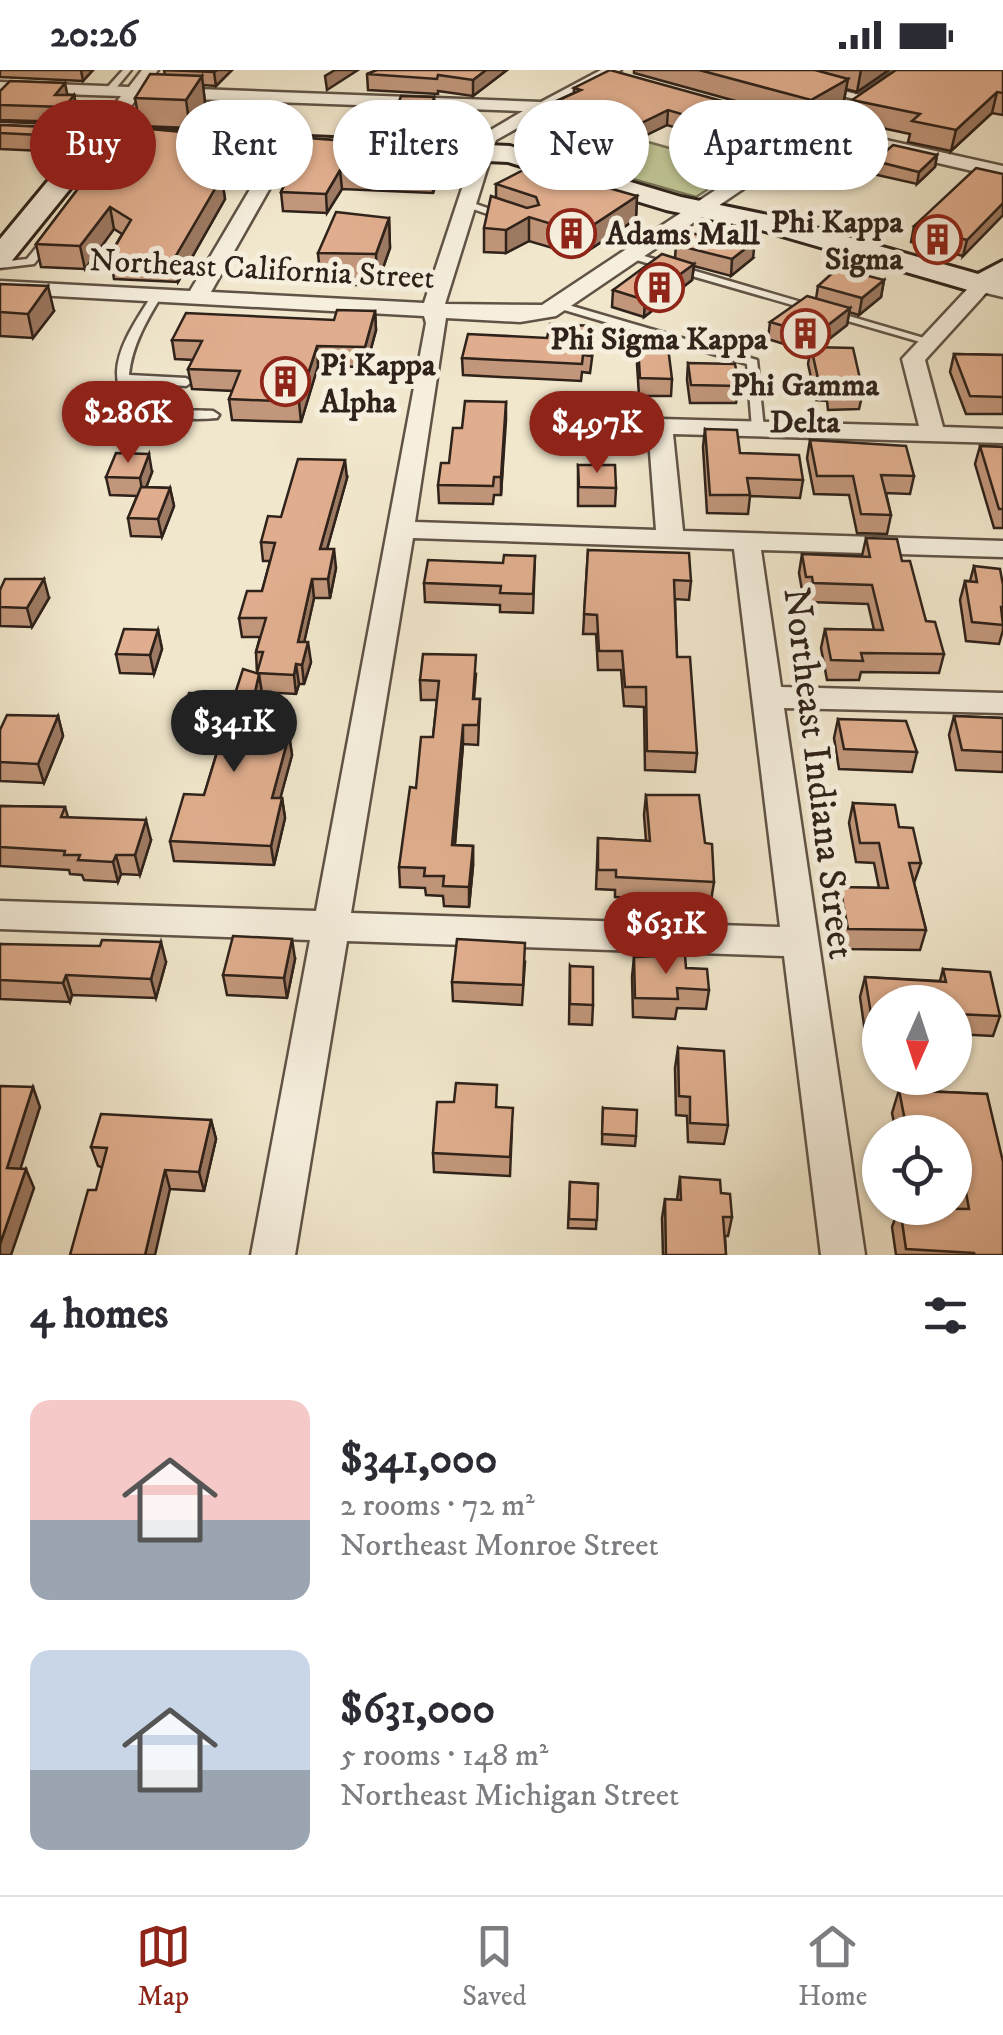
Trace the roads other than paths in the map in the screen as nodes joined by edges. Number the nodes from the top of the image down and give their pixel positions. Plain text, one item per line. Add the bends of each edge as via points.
1 (127, 70) edge
2 (150, 70) edge
3 (907, 70) edge
4 (608, 73) edge
5 (0, 87) edge
6 (819, 87) edge
7 (133, 90) junction
8 (108, 92) junction
9 (866, 99) joint
10 (126, 100) edge
11 (556, 100) edge
12 (514, 107) edge
13 (0, 130) edge
14 (30, 132) edge
15 (888, 147) edge
16 (494, 152) edge
17 (1003, 172) edge
18 (55, 190) edge
19 (259, 190) edge
20 (469, 190) edge
21 (734, 190) edge
22 (464, 203) junction
23 (698, 209) junction
24 (514, 220) edge
25 (59, 226) edge
26 (630, 256) junction
27 (0, 257) edge
28 (0, 265) edge
29 (996, 282) edge
30 (0, 288) edge
31 (158, 296) junction
32 (197, 297) junction
33 (558, 304) junction
34 (434, 310) junction
35 (928, 341) junction
36 (124, 378) junction
37 (186, 382) edge
38 (213, 415) dead end
39 (758, 429) junction
40 (933, 434) junction
41 (1003, 436) edge
42 (399, 530) junction
43 (670, 537) junction
44 (746, 539) junction
45 (1003, 548) edge
46 (771, 697) junction
47 (1003, 703) edge
48 (0, 915) edge
49 (330, 927) junction
50 (799, 942) junction
51 (273, 1255) edge
52 (843, 1255) edge

1 - 8 lane
2 - 7 street
3 - 9 street, Northeast California Street
4 - 11 street
5 - 8 street
6 - 9 lane
7 - 8 street
7 - 10 street
7 - 12 street
13 - 14 street
15 - 17 street
16 - 23 street
18 - 27 street
19 - 32 street
20 - 22 street
21 - 23 street, Northeast California Street
22 - 24 lane
22 - 34 street
23 - 26 street, Northeast California Street
23 - 29 street
25 - 28 lane via 30,262
26 - 33 street, Northeast California Street
26 - 35 lane
29 - 35 street
30 - 31 street, Northeast California Street
31 - 32 street, Northeast California Street
31 - 36 lane via 122,362
32 - 34 street, Northeast California Street
33 - 34 street, Northeast California Street via 520,315
33 - 39 lane via 753,362
34 - 42 street via 437,323
35 - 40 street via 913,369
36 - 37 lane
36 - 38 lane via 135,402 152,410
39 - 40 street
39 - 43 street via 660,426
40 - 41 street
42 - 43 street
42 - 49 street
43 - 44 street
44 - 45 street
44 - 46 street, Northeast Indiana Street
46 - 47 street
46 - 50 street, Northeast Indiana Street
48 - 49 street
49 - 50 street
49 - 51 street
50 - 52 street, Northeast Indiana Street

